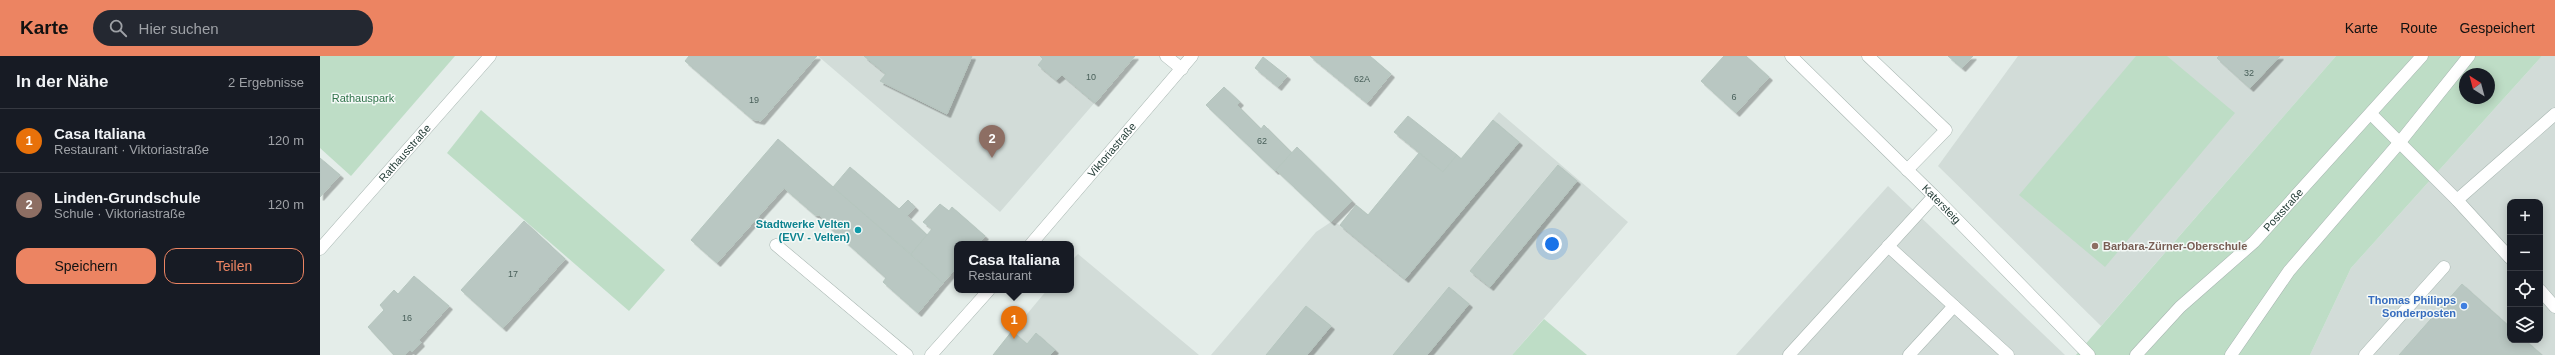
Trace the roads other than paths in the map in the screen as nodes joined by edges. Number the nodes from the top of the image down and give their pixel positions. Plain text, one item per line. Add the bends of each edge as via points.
1 (490, 56) edge
2 (1166, 56) edge
3 (1192, 56) edge
4 (1791, 56) edge
5 (1868, 56) edge
6 (2422, 56) edge
7 (2469, 56) edge
8 (1182, 69) junction
9 (2371, 114) junction
10 (2555, 114) edge
11 (2400, 142) junction
12 (1907, 170) junction
13 (1934, 196) junction
14 (2457, 200) junction
15 (1034, 241) edge
16 (776, 245) dead end
17 (1888, 246) junction
18 (320, 249) edge
19 (2507, 255) edge
20 (2444, 267) dead end
21 (986, 293) edge
22 (2543, 293) edge
23 (1954, 306) junction
24 (2555, 307) edge
25 (907, 355) edge
26 (931, 355) edge
27 (1790, 355) edge
28 (1909, 355) edge
29 (2008, 355) edge
30 (2089, 355) edge
31 (2136, 355) edge
32 (2231, 355) edge
33 (2365, 355) edge

1 - 18 street, Rathausstraße
2 - 8 street
3 - 8 street, Viktoriastraße
4 - 12 street, Katersteig
5 - 12 street via 1946,130
6 - 9 street, Poststraße
7 - 11 street
8 - 15 street, Viktoriastraße
9 - 11 street
9 - 31 street, Poststraße via 2254,242 2180,306
10 - 14 street
11 - 14 street
11 - 32 street via 2290,271
12 - 13 street, Katersteig
13 - 17 street
13 - 30 street, Katersteig
14 - 19 street
16 - 25 street
17 - 23 street
17 - 27 street
20 - 33 street
21 - 26 street
22 - 24 street
23 - 28 street
23 - 29 street

